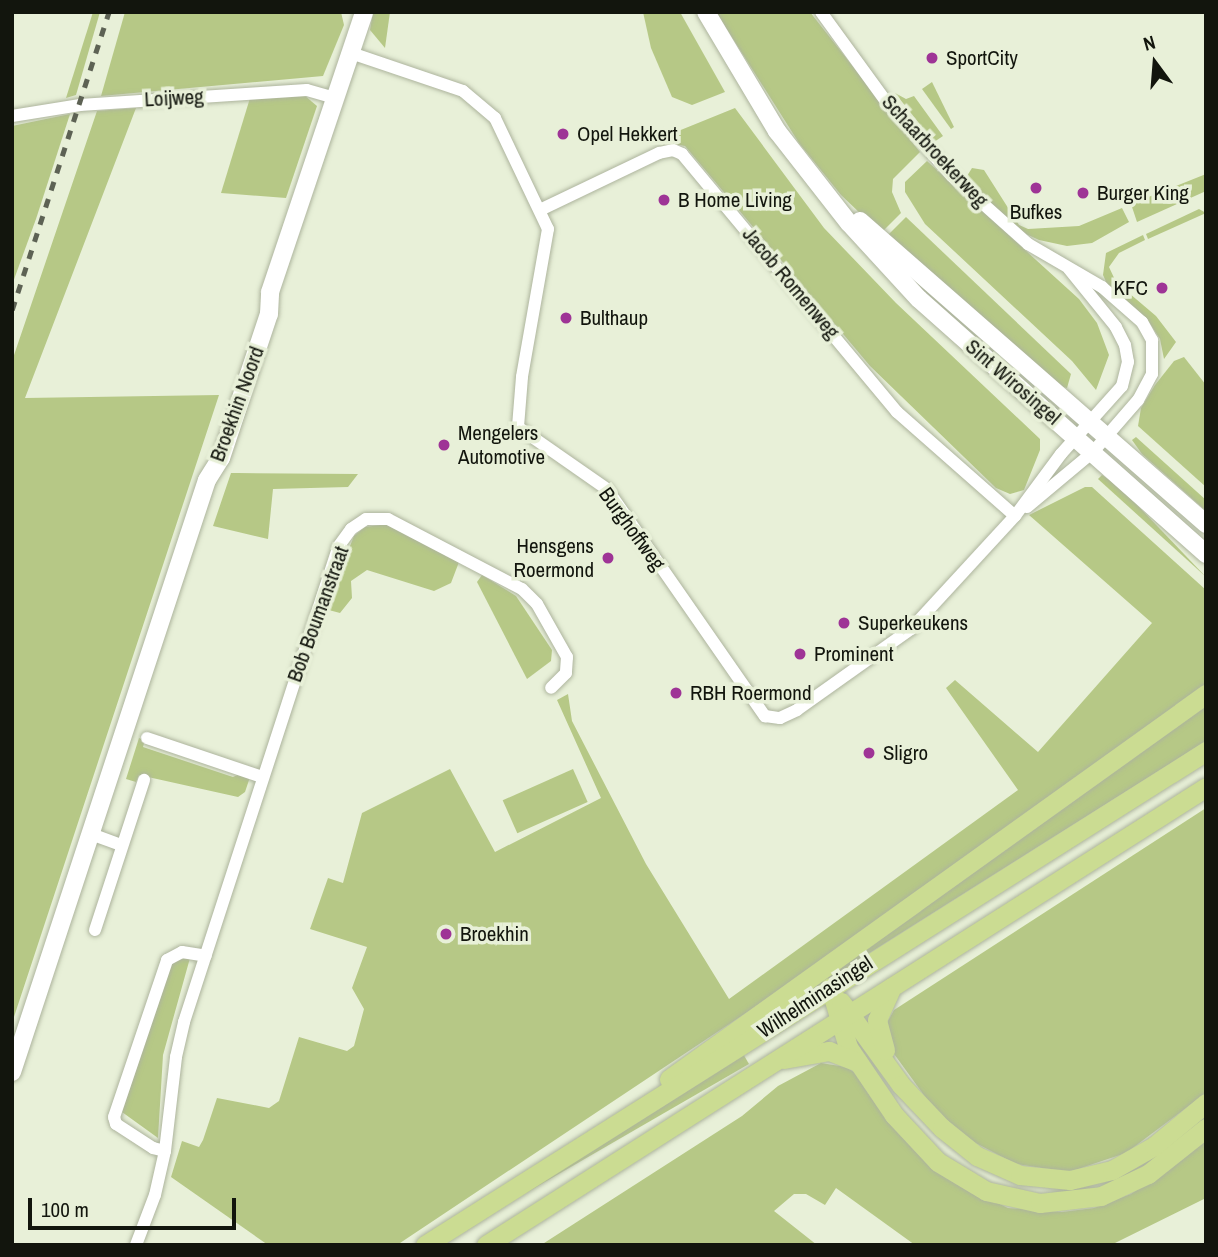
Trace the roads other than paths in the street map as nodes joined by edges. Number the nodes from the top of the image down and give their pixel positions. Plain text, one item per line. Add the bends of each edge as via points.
1 (365, 12) edge
2 (706, 12) edge
3 (821, 12) edge
4 (351, 53) junction
5 (335, 98) junction
6 (12, 116) edge
7 (832, 199) junction
8 (542, 209) junction
9 (1069, 269) junction
10 (1090, 421) junction
11 (1076, 436) junction
12 (1107, 438) junction
13 (1093, 452) junction
14 (1015, 516) junction
15 (1206, 524) edge
16 (1206, 554) edge
17 (551, 688) dead end
18 (1206, 694) edge
19 (147, 738) dead end
20 (1206, 751) edge
21 (262, 777) junction
22 (144, 780) dead end
23 (1206, 787) edge
24 (91, 834) junction
25 (122, 845) junction
26 (95, 930) dead end
27 (206, 956) junction
28 (894, 984) junction
29 (830, 987) junction
30 (844, 1015) junction
31 (772, 1061) junction
32 (858, 1062) junction
33 (12, 1072) edge
34 (901, 1086) junction
35 (1206, 1103) edge
36 (612, 1128) junction
37 (1206, 1128) edge
38 (165, 1151) junction
39 (136, 1245) edge
40 (425, 1245) edge
41 (486, 1245) edge

1 - 4 main road, Broekhin Noord
2 - 7 main road, Sint Wirosingel via 777,131
3 - 9 street, Schaarbroekerweg via 887,103 952,176 1028,244
4 - 5 main road, Broekhin Noord
4 - 8 street, Burghoffweg via 478,99 495,118
5 - 6 street, Loijweg via 307,90 80,105
5 - 24 main road, Broekhin Noord via 270,292 269,314 230,432 207,480
7 - 10 main road, Sint Wirosingel
7 - 11 main road, Sint Wirosingel via 919,299
8 - 14 street, Jacob Romenweg via 659,153 673,150 682,154 897,412
8 - 14 street, Burghoffweg via 548,247 522,377 518,427 607,489 765,716 780,718 797,710 896,643
9 - 10 street, Schaarbroekerweg via 1116,327 1128,362 1122,386
9 - 12 street, Schaarbroekerweg via 1086,276 1123,305 1142,322 1152,340 1156,359 1150,382
10 - 11 street, Schaarbroekerweg
10 - 12 main road, Sint Wirosingel
11 - 13 main road, Sint Wirosingel
11 - 14 street, Burghoffweg
12 - 13 street, Schaarbroekerweg
12 - 15 main road, Sint Wirosingel
13 - 14 street, Burghoffweg
13 - 16 main road, Sint Wirosingel
17 - 21 street, Bob Boumanstraat via 566,673 567,657 537,604 522,589 388,519 366,519 351,529 338,547
18 - 36 main road via 697,1054
19 - 21 street
20 - 29 main road, Wilhelminasingel
21 - 27 street, Bob Boumanstraat
22 - 25 street
23 - 28 main road, Wilhelminasingel
24 - 25 street
24 - 33 main road, Broekhin Noord
25 - 26 street
27 - 38 street, Bob Boumanstraat via 176,1057
27 - 38 street via 182,952 166,960 114,1117 116,1124
28 - 30 main road, Wilhelminasingel
28 - 34 main road via 879,1012 877,1030
29 - 30 main road
29 - 36 main road, Wilhelminasingel
30 - 31 main road, Wilhelminasingel
30 - 32 main road
30 - 34 main road
31 - 32 main road via 829,1051
31 - 41 main road, Wilhelminasingel
32 - 37 main road via 894,1115 929,1155 974,1185 1013,1199 1067,1203 1113,1192 1161,1166
34 - 35 main road via 977,1156 1020,1175 1053,1180 1085,1178 1125,1163
36 - 40 main road, Wilhelminasingel
38 - 39 street, Bob Boumanstraat

